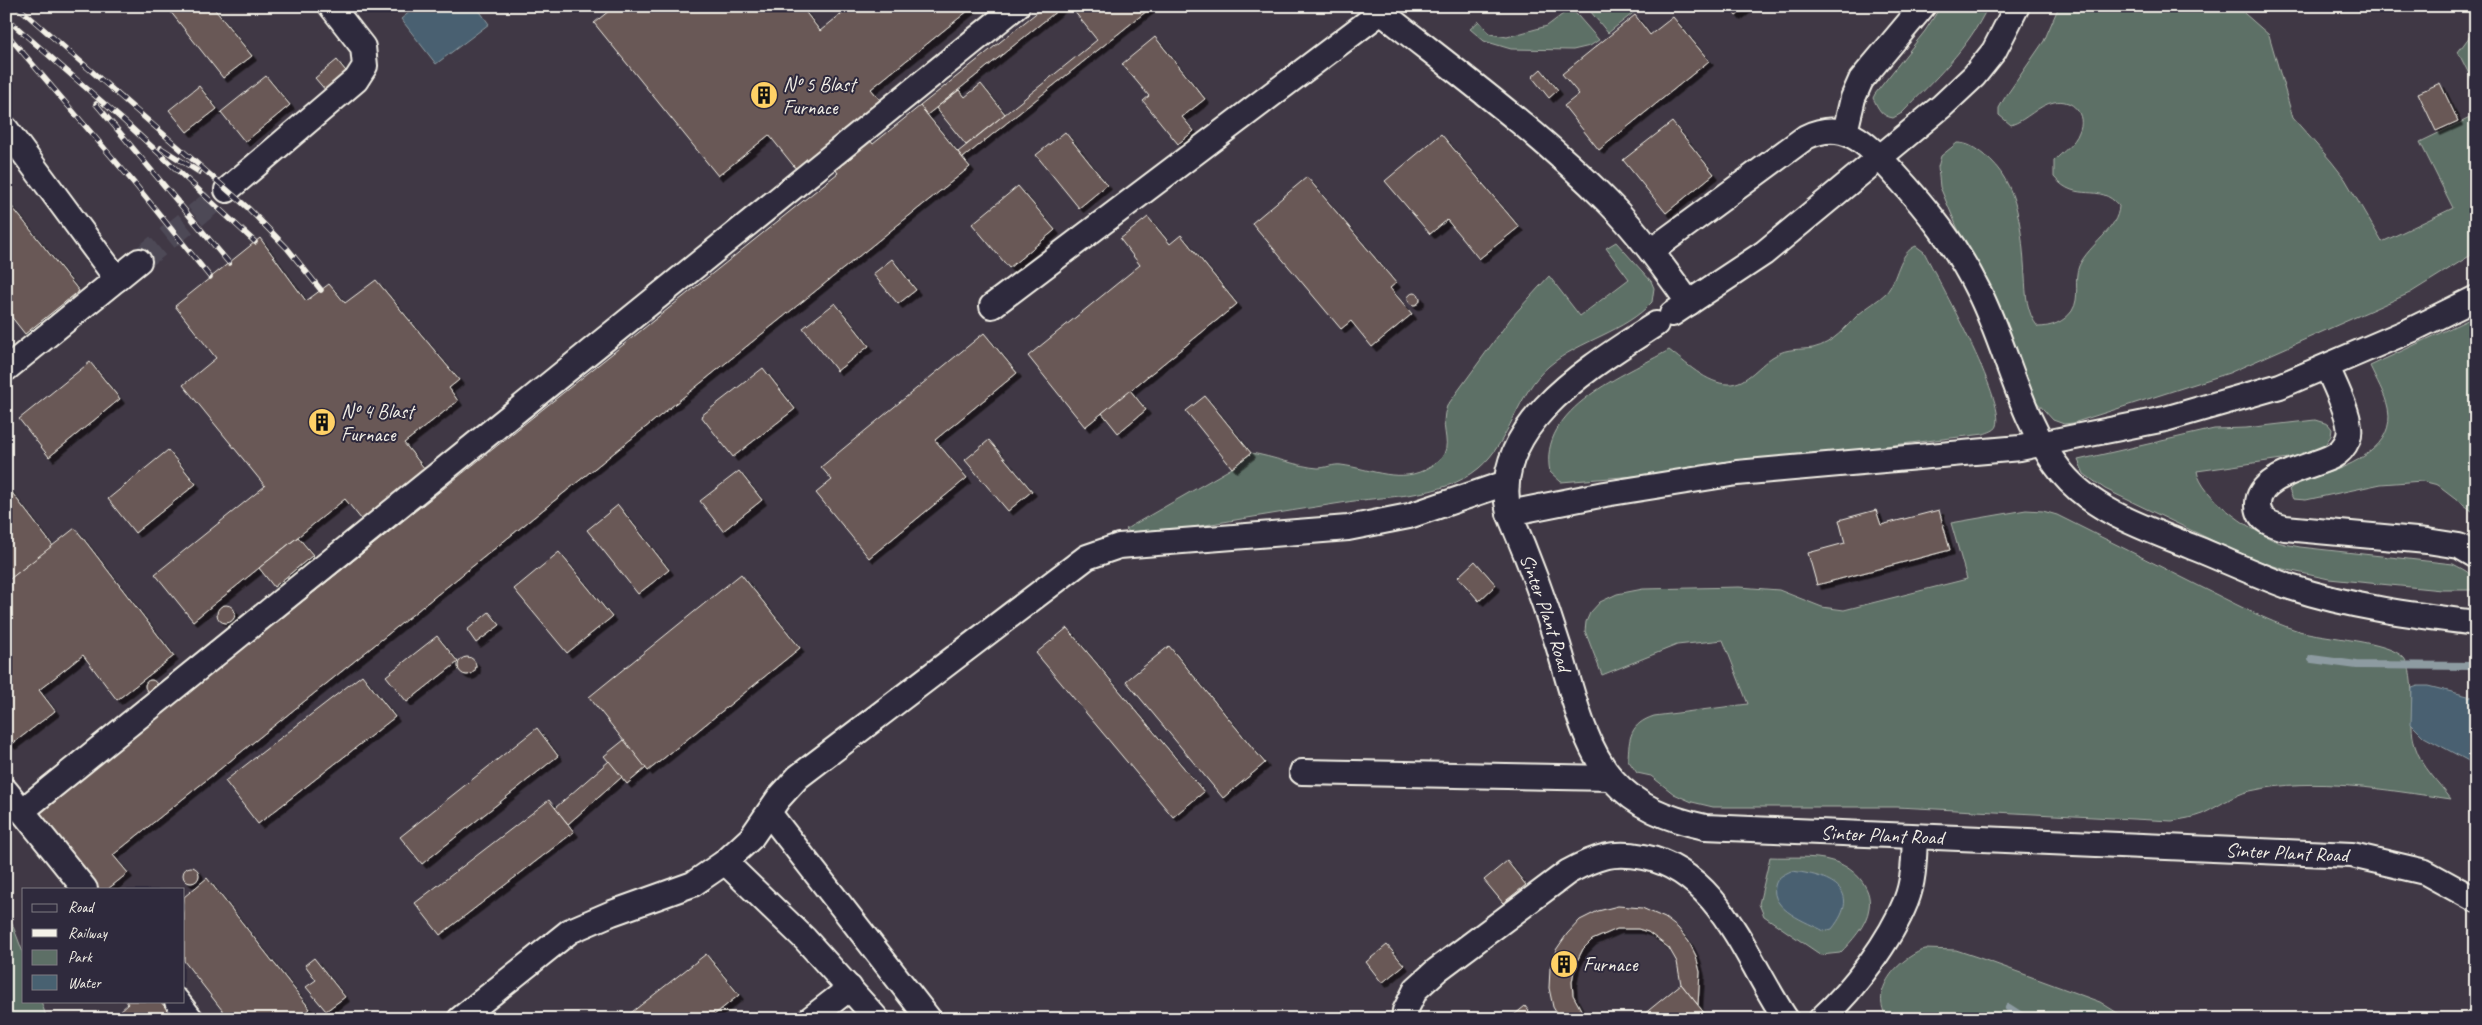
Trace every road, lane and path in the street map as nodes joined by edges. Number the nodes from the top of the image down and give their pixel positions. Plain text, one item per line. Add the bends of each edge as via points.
1 (331, 6) edge
2 (1017, 6) edge
3 (1923, 6) edge
4 (2017, 6) edge
5 (1382, 8) edge
6 (6, 129) edge
7 (1845, 132) junction
8 (1880, 158) junction
9 (227, 190) tunnel mouth
10 (1651, 251) junction
11 (139, 261) tunnel mouth
12 (117, 279) junction
13 (2476, 298) edge
14 (992, 306) dead end
15 (1672, 314) junction
16 (2327, 367) junction
17 (6, 369) edge
18 (2044, 444) junction
19 (1506, 483) junction
20 (1509, 513) junction
21 (2476, 556) edge
22 (2476, 623) edge
23 (1302, 772) dead end
24 (1611, 778) junction
25 (6, 791) edge
26 (22, 811) junction
27 (769, 813) junction
28 (1915, 837) junction
29 (724, 862) junction
30 (84, 888) edge
31 (2476, 900) edge
32 (850, 988) junction
33 (178, 1002) edge
34 (191, 1019) edge
35 (460, 1019) edge
36 (810, 1019) edge
37 (877, 1019) edge
38 (929, 1019) edge
39 (1404, 1019) edge
40 (1786, 1019) edge
41 (1822, 1019) edge

1 - 9 lane via 363,47 365,66 356,80
2 - 26 lane
3 - 7 lane via 1861,80
4 - 8 lane via 1994,51 1974,76
5 - 10 lane via 1582,177
5 - 14 lane
6 - 12 lane
7 - 8 lane
7 - 10 lane via 1826,129 1806,137
8 - 15 lane via 1772,248
8 - 18 lane via 1931,213 1962,260 1980,293
10 - 15 lane
11 - 12 lane
12 - 17 lane
13 - 16 lane
15 - 19 lane via 1580,375 1537,414 1520,442
16 - 18 lane via 2280,386 2191,412
16 - 21 lane via 2349,424 2348,439 2334,456 2279,476 2266,486 2258,505 2263,518 2285,528 2451,545
18 - 20 lane via 1737,472
18 - 22 lane via 2062,473 2083,494 2111,512 2254,574 2292,588 2389,612
19 - 20 lane, Sinter Plant Road
19 - 27 lane via 1383,523 1119,546 1095,553 1071,567 826,754 798,777
20 - 24 lane, Sinter Plant Road via 1541,592 1594,753
23 - 24 lane
24 - 28 lane, Sinter Plant Road via 1633,799 1657,813 1705,827
25 - 26 lane
26 - 30 lane
27 - 29 lane via 751,838
27 - 38 lane
28 - 31 lane, Sinter Plant Road via 2352,855 2425,872
28 - 41 lane via 1913,873 1906,901 1892,929 1849,989
29 - 32 lane via 805,939
29 - 35 lane via 693,884 570,931
32 - 36 lane
32 - 37 lane
33 - 34 lane
39 - 40 lane via 1416,989 1437,970 1568,872 1588,861 1614,854 1652,859 1679,870 1702,888 1730,924

